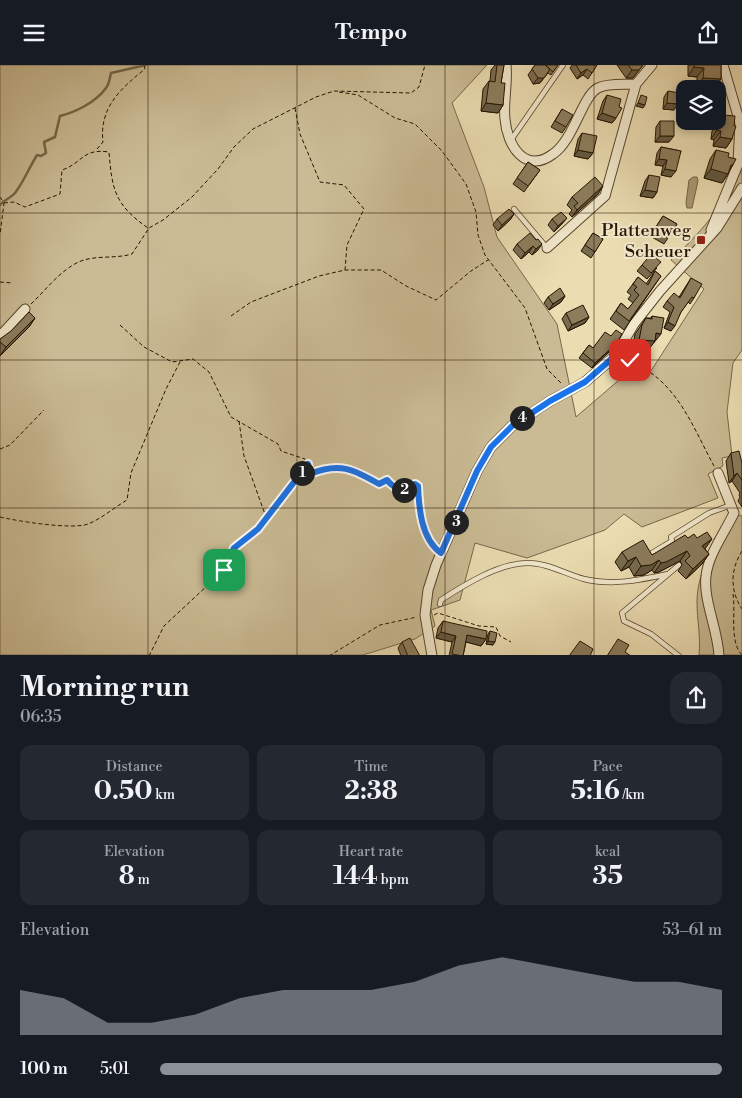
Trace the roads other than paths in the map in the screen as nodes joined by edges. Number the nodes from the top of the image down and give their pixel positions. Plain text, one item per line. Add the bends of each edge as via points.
1 (506, 65) edge
2 (563, 65) edge
3 (652, 65) edge
4 (723, 65) edge
5 (636, 84) junction
6 (511, 139) junction
7 (740, 158) edge
8 (742, 188) edge
9 (514, 209) dead end
10 (708, 238) junction
11 (547, 248) joint
12 (25, 309) road end
13 (0, 336) edge
14 (616, 355) junction
15 (637, 365) road end
16 (718, 473) road end
17 (736, 511) edge
18 (644, 559) edge
19 (679, 565) dead end
20 (668, 574) junction
21 (440, 604) dead end
22 (432, 655) edge
23 (679, 655) edge
24 (719, 655) edge

1 - 6 street via 508,84 504,119
2 - 6 lane
3 - 5 street
4 - 7 street via 740,123
5 - 6 street via 607,85 596,89 564,145 544,160 526,161
5 - 11 street via 605,196
7 - 10 street
8 - 10 street
9 - 11 lane
10 - 14 street via 634,324
12 - 13 street
14 - 15 street
14 - 22 street via 585,382 512,426 491,447 477,471 428,590
16 - 17 street
17 - 18 lane via 709,513
17 - 24 street via 709,562 705,577
19 - 20 lane
20 - 21 lane via 625,582 587,579 526,563 465,584
20 - 23 lane via 625,609 623,617 624,621 651,634

